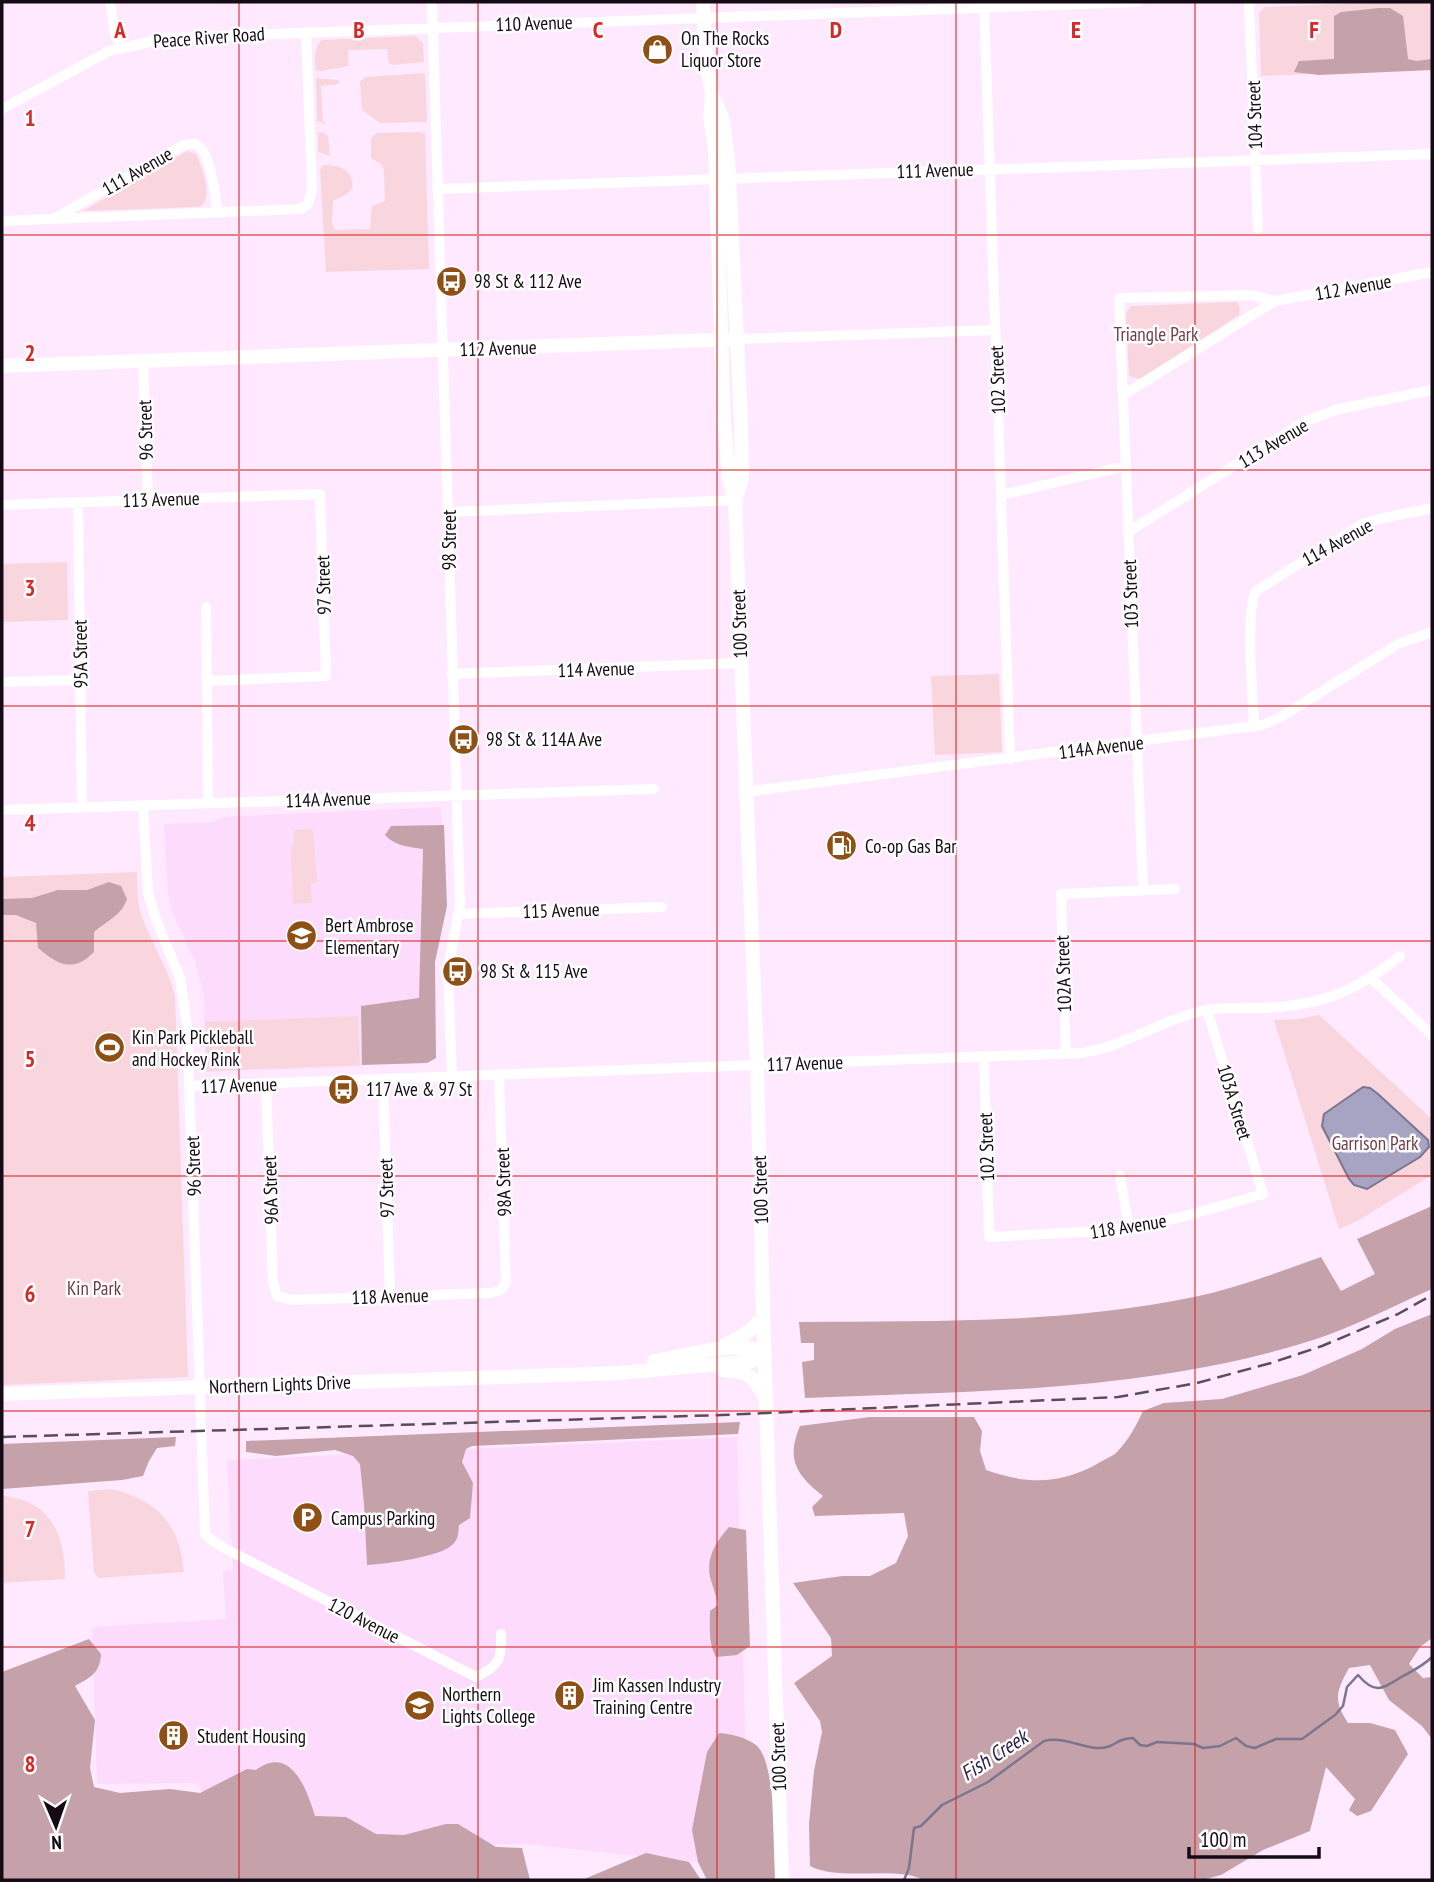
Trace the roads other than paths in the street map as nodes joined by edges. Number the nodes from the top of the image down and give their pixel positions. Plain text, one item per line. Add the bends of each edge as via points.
1 (110, 2) edge
2 (432, 2) edge
3 (703, 2) edge
4 (1138, 2) edge
5 (1249, 2) edge
6 (984, 5) edge
7 (704, 17) junction
8 (433, 27) junction
9 (306, 32) junction
10 (121, 47) junction
11 (2, 109) edge
12 (1432, 153) edge
13 (1255, 160) junction
14 (989, 168) junction
15 (722, 178) junction
16 (438, 188) junction
17 (218, 213) junction
18 (51, 220) junction
19 (2, 221) edge
20 (1258, 228) dead end
21 (1432, 272) edge
22 (1119, 298) joint
23 (1275, 301) junction
24 (995, 330) junction
25 (738, 339) junction
26 (722, 340) junction
27 (444, 350) junction
28 (143, 361) junction
29 (2, 366) edge
30 (1432, 390) edge
31 (1123, 395) junction
32 (1125, 466) junction
33 (320, 494) joint
34 (1002, 495) junction
35 (148, 499) junction
36 (735, 500) junction
37 (78, 502) junction
38 (2, 505) edge
39 (1432, 508) edge
40 (449, 512) junction
41 (1129, 532) junction
42 (206, 607) dead end
43 (1432, 632) edge
44 (741, 663) junction
45 (451, 674) junction
46 (81, 680) junction
47 (206, 681) junction
48 (2, 682) edge
49 (1254, 727) junction
50 (1135, 743) junction
51 (1010, 759) junction
52 (654, 789) dead end
53 (745, 792) junction
54 (456, 796) junction
55 (208, 802) junction
56 (143, 805) junction
57 (82, 807) junction
58 (2, 810) edge
59 (1175, 888) dead end
60 (1143, 890) junction
61 (663, 906) dead end
62 (459, 914) junction
63 (1400, 956) dead end
64 (1372, 979) junction
65 (1207, 1010) junction
66 (1432, 1035) edge
67 (1066, 1054) junction
68 (984, 1057) junction
69 (757, 1065) junction
70 (499, 1076) junction
71 (452, 1077) junction
72 (383, 1080) junction
73 (266, 1084) junction
74 (190, 1086) junction
75 (1119, 1176) dead end
76 (1263, 1194) joint
77 (1129, 1228) junction
78 (989, 1237) joint
79 (503, 1288) joint
80 (276, 1296) joint
81 (390, 1296) junction
82 (763, 1318) junction
83 (718, 1349) junction
84 (765, 1353) junction
85 (661, 1369) junction
86 (559, 1375) junction
87 (200, 1387) junction
88 (2, 1394) edge
89 (766, 1399) junction
90 (205, 1535) joint
91 (501, 1634) dead end
92 (782, 1880) edge

1 - 10 street
2 - 8 street, 98 Street
3 - 7 main road, 100 Street
4 - 6 street, 110 Avenue
5 - 13 street, 104 Street
6 - 7 street, 110 Avenue
6 - 14 street, 102 Street
7 - 8 street, 110 Avenue
7 - 15 main road, 100 Street via 710,117
8 - 9 street, Peace River Road
8 - 16 street, 98 Street
9 - 10 street, Peace River Road via 187,36
9 - 17 street, 111 Avenue via 313,189 308,204 293,211
10 - 11 street, Peace River Road
12 - 13 street, 111 Avenue
13 - 14 street, 111 Avenue
13 - 20 street, 104 Street
14 - 15 street, 111 Avenue
14 - 24 street, 102 Street
15 - 16 street, 111 Avenue
15 - 25 main road, 100 Street
15 - 26 main road, 100 Street
16 - 27 street, 98 Street
17 - 18 street, 111 Avenue
17 - 18 street, 111 Avenue via 207,158 195,144 178,148
18 - 19 street, 111 Avenue
21 - 23 street, 112 Avenue
22 - 23 street, 112 Avenue via 1251,295
22 - 31 street, 103 Street
23 - 31 street, 112 Avenue
24 - 25 street, 112 Avenue
24 - 34 street, 102 Street
25 - 26 main road, 112 Avenue
25 - 36 main road, 100 Street via 742,478
26 - 27 main road, 112 Avenue
26 - 36 main road, 100 Street via 724,422
27 - 28 main road, 112 Avenue
27 - 40 street, 98 Street
28 - 29 main road, 112 Avenue
28 - 35 street, 96 Street
30 - 41 street, 113 Avenue via 1335,410 1304,422
31 - 32 street, 103 Street
32 - 34 street
32 - 41 street, 103 Street
33 - 35 street, 113 Avenue
33 - 47 street, 97 Street via 326,676
34 - 51 street, 102 Street
35 - 37 street, 113 Avenue
36 - 40 street
36 - 44 main road, 100 Street
37 - 38 street, 113 Avenue
37 - 46 street, 95A Street
39 - 49 street, 114 Avenue via 1361,525 1252,597
40 - 45 street, 98 Street
41 - 50 street, 103 Street
42 - 47 street
43 - 49 street, 114A Avenue via 1398,644 1279,718
44 - 45 street, 114 Avenue
44 - 53 main road, 100 Street
45 - 54 street, 98 Street
46 - 48 street
46 - 57 street, 95A Street
47 - 55 street
49 - 50 street, 114A Avenue
50 - 51 street, 114A Avenue
50 - 60 street, 103 Street
51 - 53 street, 114A Avenue
52 - 54 street, 114A Avenue
53 - 69 main road, 100 Street
54 - 55 street, 114A Avenue
54 - 62 street, 98 Street
55 - 56 street, 114A Avenue
56 - 57 street, 114A Avenue
56 - 74 street, 96 Street via 149,893 185,999
57 - 58 street, 114A Avenue
59 - 60 street
60 - 67 street, 102A Street via 1060,894
61 - 62 street, 115 Avenue
62 - 71 street, 98 Street via 449,968
63 - 64 street, 117 Avenue
64 - 65 street, 117 Avenue via 1301,1004
64 - 66 street
65 - 67 street, 117 Avenue via 1108,1047
65 - 76 street, 103A Street
67 - 68 street, 117 Avenue
68 - 69 street, 117 Avenue
68 - 78 street, 102 Street
69 - 70 street, 117 Avenue
69 - 82 main road, 100 Street
70 - 71 street, 117 Avenue
70 - 79 street, 98A Street
71 - 72 street, 117 Avenue
72 - 73 street, 117 Avenue
72 - 81 street, 97 Street
73 - 74 street, 117 Avenue
73 - 80 street, 96A Street
74 - 87 street, 96 Street
75 - 77 street
76 - 77 street, 118 Avenue
77 - 78 street, 118 Avenue
79 - 81 street, 118 Avenue via 497,1293
80 - 81 street, 118 Avenue via 292,1300
82 - 83 main road
82 - 84 main road, 100 Street
83 - 84 main road, Northern Lights Drive via 752,1347
83 - 86 main road, Northern Lights Drive
84 - 85 main road, Northern Lights Drive via 752,1361
84 - 89 main road, 100 Street
85 - 86 main road, Northern Lights Drive
85 - 89 main road via 747,1373
86 - 87 main road, Northern Lights Drive
87 - 88 main road, Northern Lights Drive
87 - 90 street, 96 Street
89 - 92 main road, 100 Street
90 - 91 street, 120 Avenue via 476,1677 493,1669 500,1657

